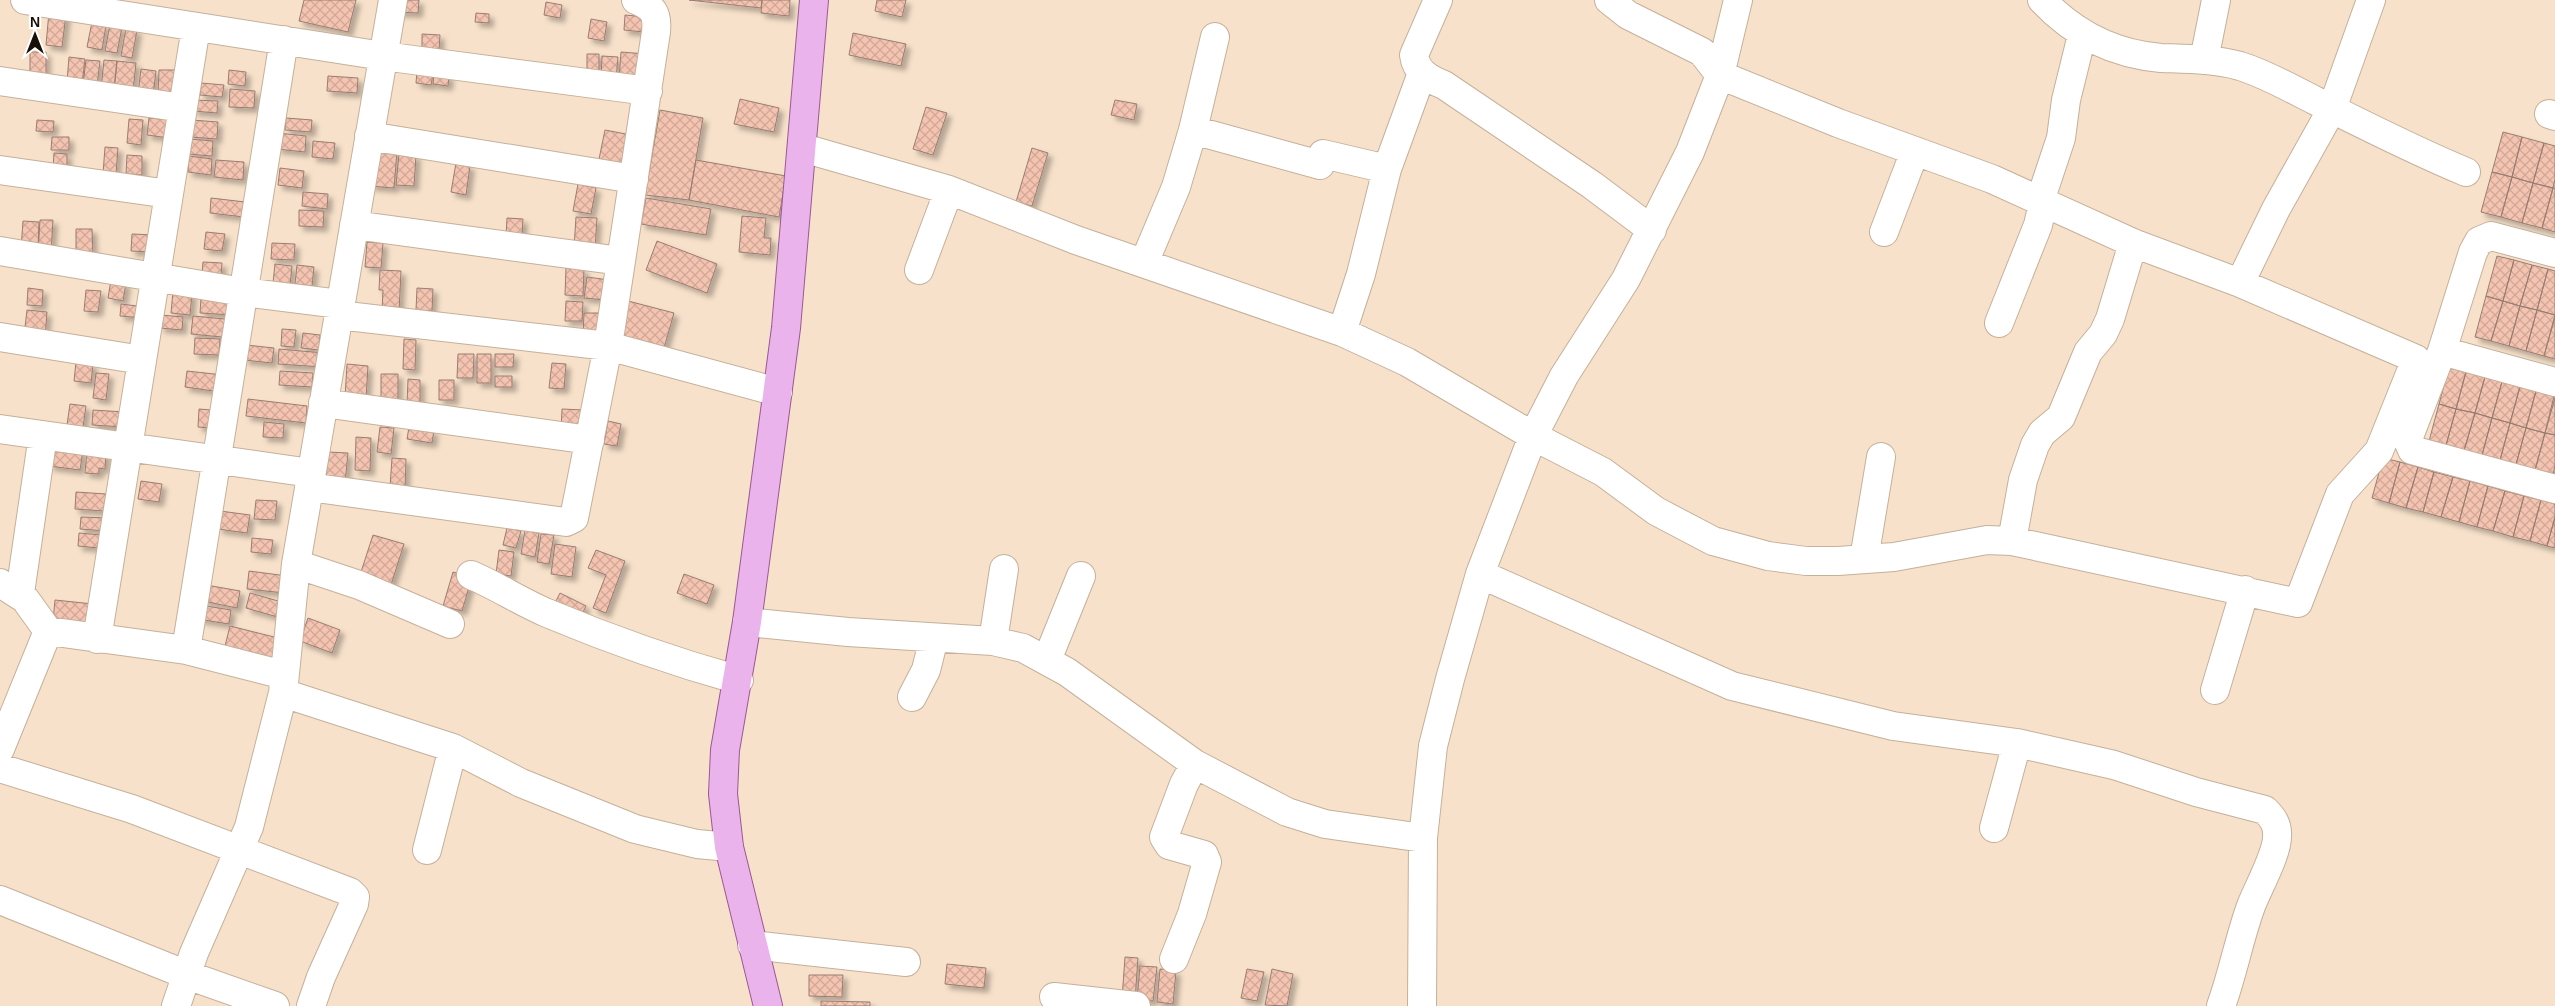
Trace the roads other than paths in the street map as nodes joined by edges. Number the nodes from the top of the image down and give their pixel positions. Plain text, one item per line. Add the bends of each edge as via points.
1 (25, 0) edge
2 (393, 0) edge
3 (636, 0) edge
4 (814, 0) edge
5 (1438, 0) edge
6 (1609, 0) edge
7 (1738, 0) edge
8 (2042, 0) edge
9 (2216, 0) edge
10 (2371, 0) edge
11 (196, 26) junction
12 (2082, 35) junction
13 (1214, 37) dead end
14 (284, 40) junction
15 (383, 56) junction
16 (2204, 60) junction
17 (1422, 73) junction
18 (1720, 75) junction
19 (0, 81) edge
20 (648, 92) junction
21 (183, 108) junction
22 (2332, 109) junction
23 (1193, 130) junction
24 (369, 136) junction
25 (803, 148) junction
26 (1915, 151) junction
27 (1386, 169) junction
28 (0, 170) edge
29 (2466, 172) dead end
30 (634, 179) junction
31 (949, 190) junction
32 (169, 194) junction
33 (2041, 202) junction
34 (354, 225) junction
35 (1652, 230) junction
36 (1884, 232) dead end
37 (2133, 243) junction
38 (0, 251) edge
39 (2555, 253) edge
40 (621, 261) junction
41 (1144, 263) junction
42 (918, 270) dead end
43 (155, 278) junction
44 (2240, 283) junction
45 (243, 292) junction
46 (339, 310) junction
47 (1999, 323) dead end
48 (1342, 332) junction
49 (0, 337) edge
50 (608, 346) junction
51 (2442, 350) junction
52 (142, 360) junction
53 (2555, 382) edge
54 (778, 392) junction
55 (323, 403) junction
56 (0, 429) edge
57 (43, 435) junction
58 (1534, 436) junction
59 (590, 440) junction
60 (128, 447) junction
61 (1881, 457) dead end
62 (217, 461) junction
63 (310, 480) junction
64 (2555, 489) edge
65 (2012, 541) junction
66 (1864, 559) junction
67 (296, 564) junction
68 (1004, 569) dead end
69 (1480, 574) junction
70 (471, 575) dead end
71 (1081, 576) dead end
72 (10, 588) edge
73 (2245, 590) junction
74 (747, 622) junction
75 (450, 624) dead end
76 (48, 631) junction
77 (934, 638) junction
78 (98, 639) junction
79 (992, 641) junction
80 (186, 650) junction
81 (1047, 660) junction
82 (739, 680) junction
83 (284, 684) junction
84 (2215, 690) dead end
85 (912, 697) dead end
86 (2017, 743) junction
87 (453, 748) junction
88 (0, 749) edge
89 (1195, 764) junction
90 (0, 768) edge
91 (1994, 828) dead end
92 (1423, 838) junction
93 (729, 847) junction
94 (239, 848) junction
95 (427, 850) dead end
96 (0, 900) edge
97 (752, 946) junction
98 (1174, 959) dead end
99 (906, 962) dead end
100 (187, 975) junction
101 (1054, 997) dead end
102 (176, 1006) edge
103 (275, 1006) edge
104 (310, 1006) edge
105 (768, 1006) edge
106 (1136, 1006) edge
107 (1422, 1006) edge
108 (2220, 1006) edge

1 - 11 street
2 - 15 street
3 - 20 street via 648,5 658,18
4 - 25 main road
5 - 17 street via 1414,55 1415,64
6 - 18 street via 1628,15 1702,52
7 - 18 street
8 - 12 street
9 - 16 street
10 - 22 street
11 - 14 street
11 - 21 street
12 - 16 street via 2137,54
12 - 33 street via 2066,100 2061,138
13 - 23 street
14 - 15 street
14 - 45 street
15 - 20 street
15 - 24 street
16 - 22 street via 2240,66
17 - 27 street
17 - 35 street via 1592,185
18 - 26 street
18 - 35 street via 1690,152
19 - 21 street
20 - 30 street
21 - 32 street
22 - 29 street via 2409,148
22 - 44 street via 2276,209
23 - 27 street via 1320,164 1323,154
23 - 41 street via 1176,186
24 - 30 street
24 - 34 street
25 - 31 street
25 - 54 main road
26 - 33 street via 1992,179
26 - 36 street
27 - 48 street via 1361,274
28 - 32 street
30 - 40 street
31 - 41 street
31 - 42 street
32 - 43 street
33 - 37 street
33 - 47 street via 2038,225
34 - 40 street
34 - 46 street
35 - 58 street via 1599,324 1564,376
37 - 44 street
37 - 65 street via 2103,334 2085,357 2061,417 2042,433 2035,445 2023,480
38 - 43 street
39 - 51 street via 2491,236 2479,241
40 - 50 street
41 - 48 street
43 - 45 street
43 - 52 street
44 - 73 street via 2416,359 2379,451 2340,494 2298,603
45 - 46 street
45 - 62 street
46 - 50 street
46 - 55 street
48 - 58 street via 1407,362
49 - 52 street
50 - 54 street
50 - 59 street
51 - 53 street
51 - 64 street via 2410,434 2412,450
52 - 60 street
54 - 74 main road
55 - 59 street
55 - 63 street
56 - 57 street
57 - 60 street
57 - 72 street
58 - 66 street via 1603,472 1656,511 1713,541 1768,556 1806,561
58 - 69 street
59 - 63 street via 577,510 572,521 566,522
60 - 62 street
60 - 78 street
61 - 66 street
62 - 63 street
62 - 80 street
63 - 67 street
65 - 66 street via 1987,540 1934,551
65 - 73 street
67 - 75 street via 359,585
67 - 83 street
68 - 79 street
69 - 86 street via 1732,686 1893,726
69 - 92 street via 1433,746
70 - 82 street via 572,623
71 - 81 street
72 - 76 street
73 - 84 street
74 - 77 street
74 - 82 main road
76 - 78 street
76 - 88 street
77 - 79 street
77 - 85 street via 926,670
78 - 80 street
79 - 81 street via 1023,648
80 - 83 street
81 - 89 street
82 - 93 main road via 725,750 722,794
83 - 87 street
83 - 94 street via 257,801
86 - 91 street
86 - 108 street via 2114,765 2265,810 2273,818 2278,839 2248,914 2232,976
87 - 93 street via 520,784 635,829 697,844
87 - 95 street
89 - 92 street via 1287,812 1325,824
89 - 98 street via 1164,833 1169,845 1199,852 1207,858 1192,914
90 - 94 street via 132,809
92 - 107 street
93 - 97 main road
94 - 100 street
94 - 104 street via 350,892 355,897
96 - 100 street
97 - 99 street
97 - 105 main road
100 - 102 street
100 - 103 street
101 - 106 street

